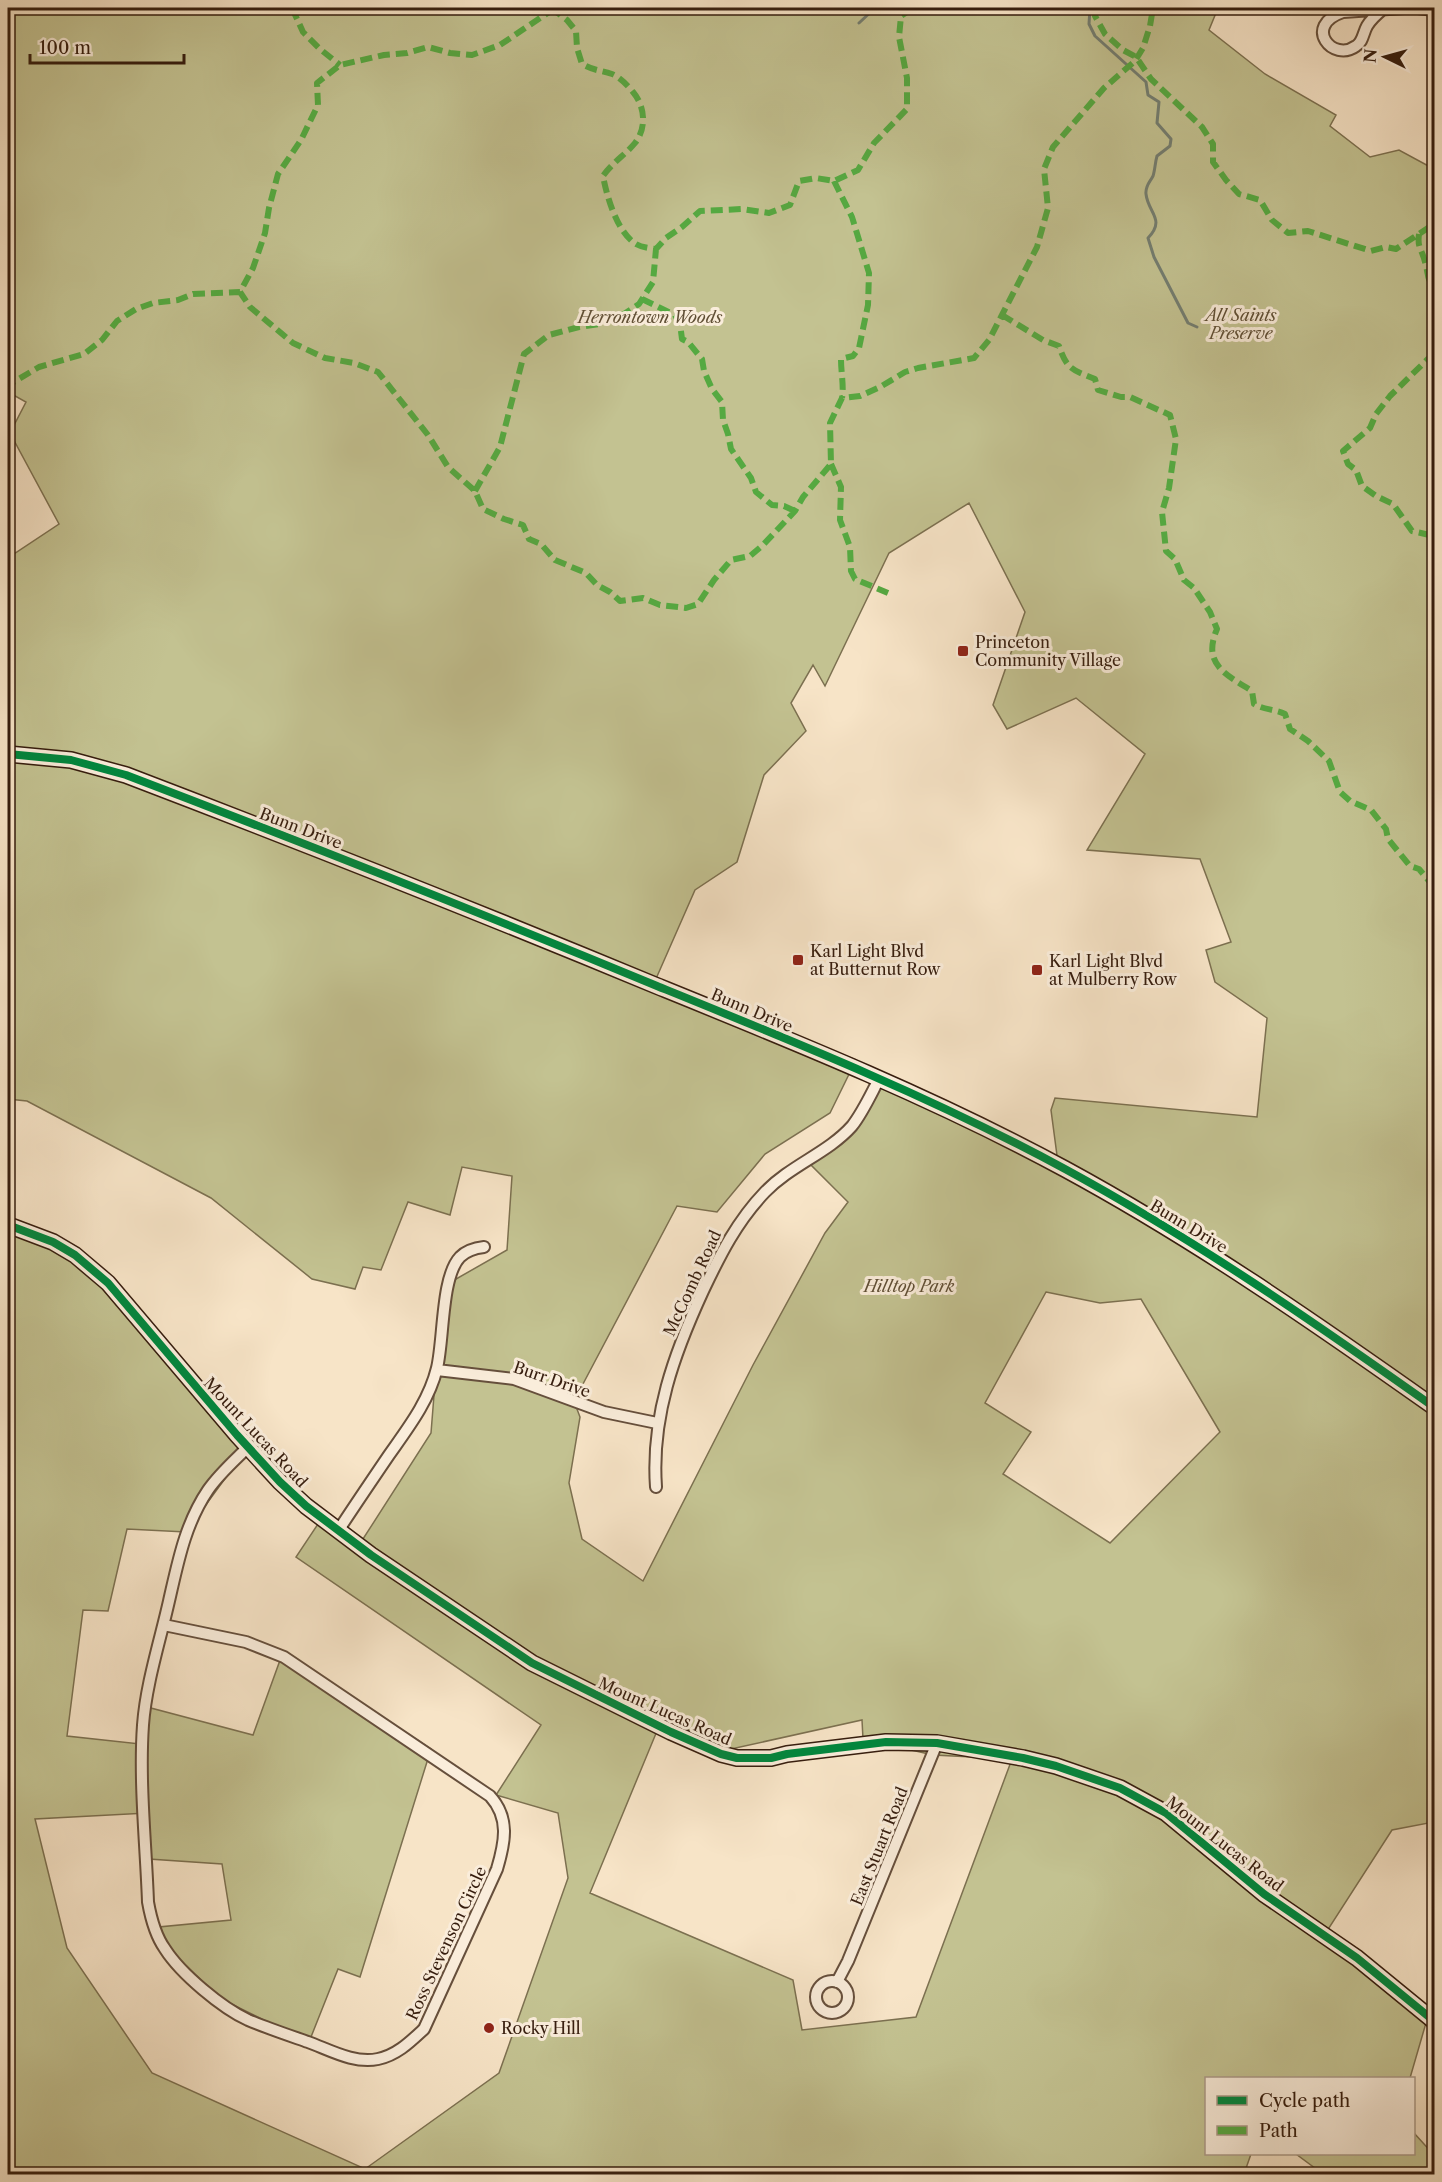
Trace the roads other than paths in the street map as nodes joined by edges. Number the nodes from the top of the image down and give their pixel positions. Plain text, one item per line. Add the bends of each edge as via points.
1 (1404, 8) edge
2 (1418, 8) edge
3 (1383, 9) junction
4 (1434, 10) edge
5 (8, 754) edge
6 (879, 1079) junction
7 (8, 1225) edge
8 (484, 1247) dead end
9 (436, 1370) junction
10 (1434, 1407) edge
11 (657, 1423) junction
12 (248, 1447) junction
13 (656, 1487) dead end
14 (338, 1531) junction
15 (164, 1625) junction
16 (937, 1743) junction
17 (837, 1982) dead end
18 (1434, 2021) edge

1 - 3 street
2 - 4 street
3 - 3 street via 1344,12 1330,18 1323,28 1324,39 1332,48 1351,49
5 - 6 street, Bunn Drive via 71,759 136,779 459,904
6 - 10 street, Bunn Drive via 1017,1144 1181,1236 1255,1282
6 - 11 street, McComb Road via 853,1124 766,1190 734,1230 686,1328
7 - 12 street, Mount Lucas Road via 54,1242 93,1268
8 - 9 street via 465,1253 453,1266
9 - 11 street, Burr Drive via 514,1379 604,1412
9 - 14 street via 416,1417
11 - 13 street, McComb Road
12 - 14 street, Mount Lucas Road via 280,1482
12 - 15 street, Ross Stevenson Circle via 218,1476 190,1522
14 - 16 street, Mount Lucas Road via 532,1663 721,1754 753,1759 886,1742
15 - 15 street, Ross Stevenson Circle via 147,1700 142,1746 148,1902 156,1934 176,1964 212,1996 248,2019 352,2058 392,2055 424,2029 497,1869 505,1824 498,1804 284,1657 246,1642
16 - 17 street, East Stuart Road
16 - 18 street, Mount Lucas Road via 1056,1766 1146,1801 1264,1894 1357,1958

